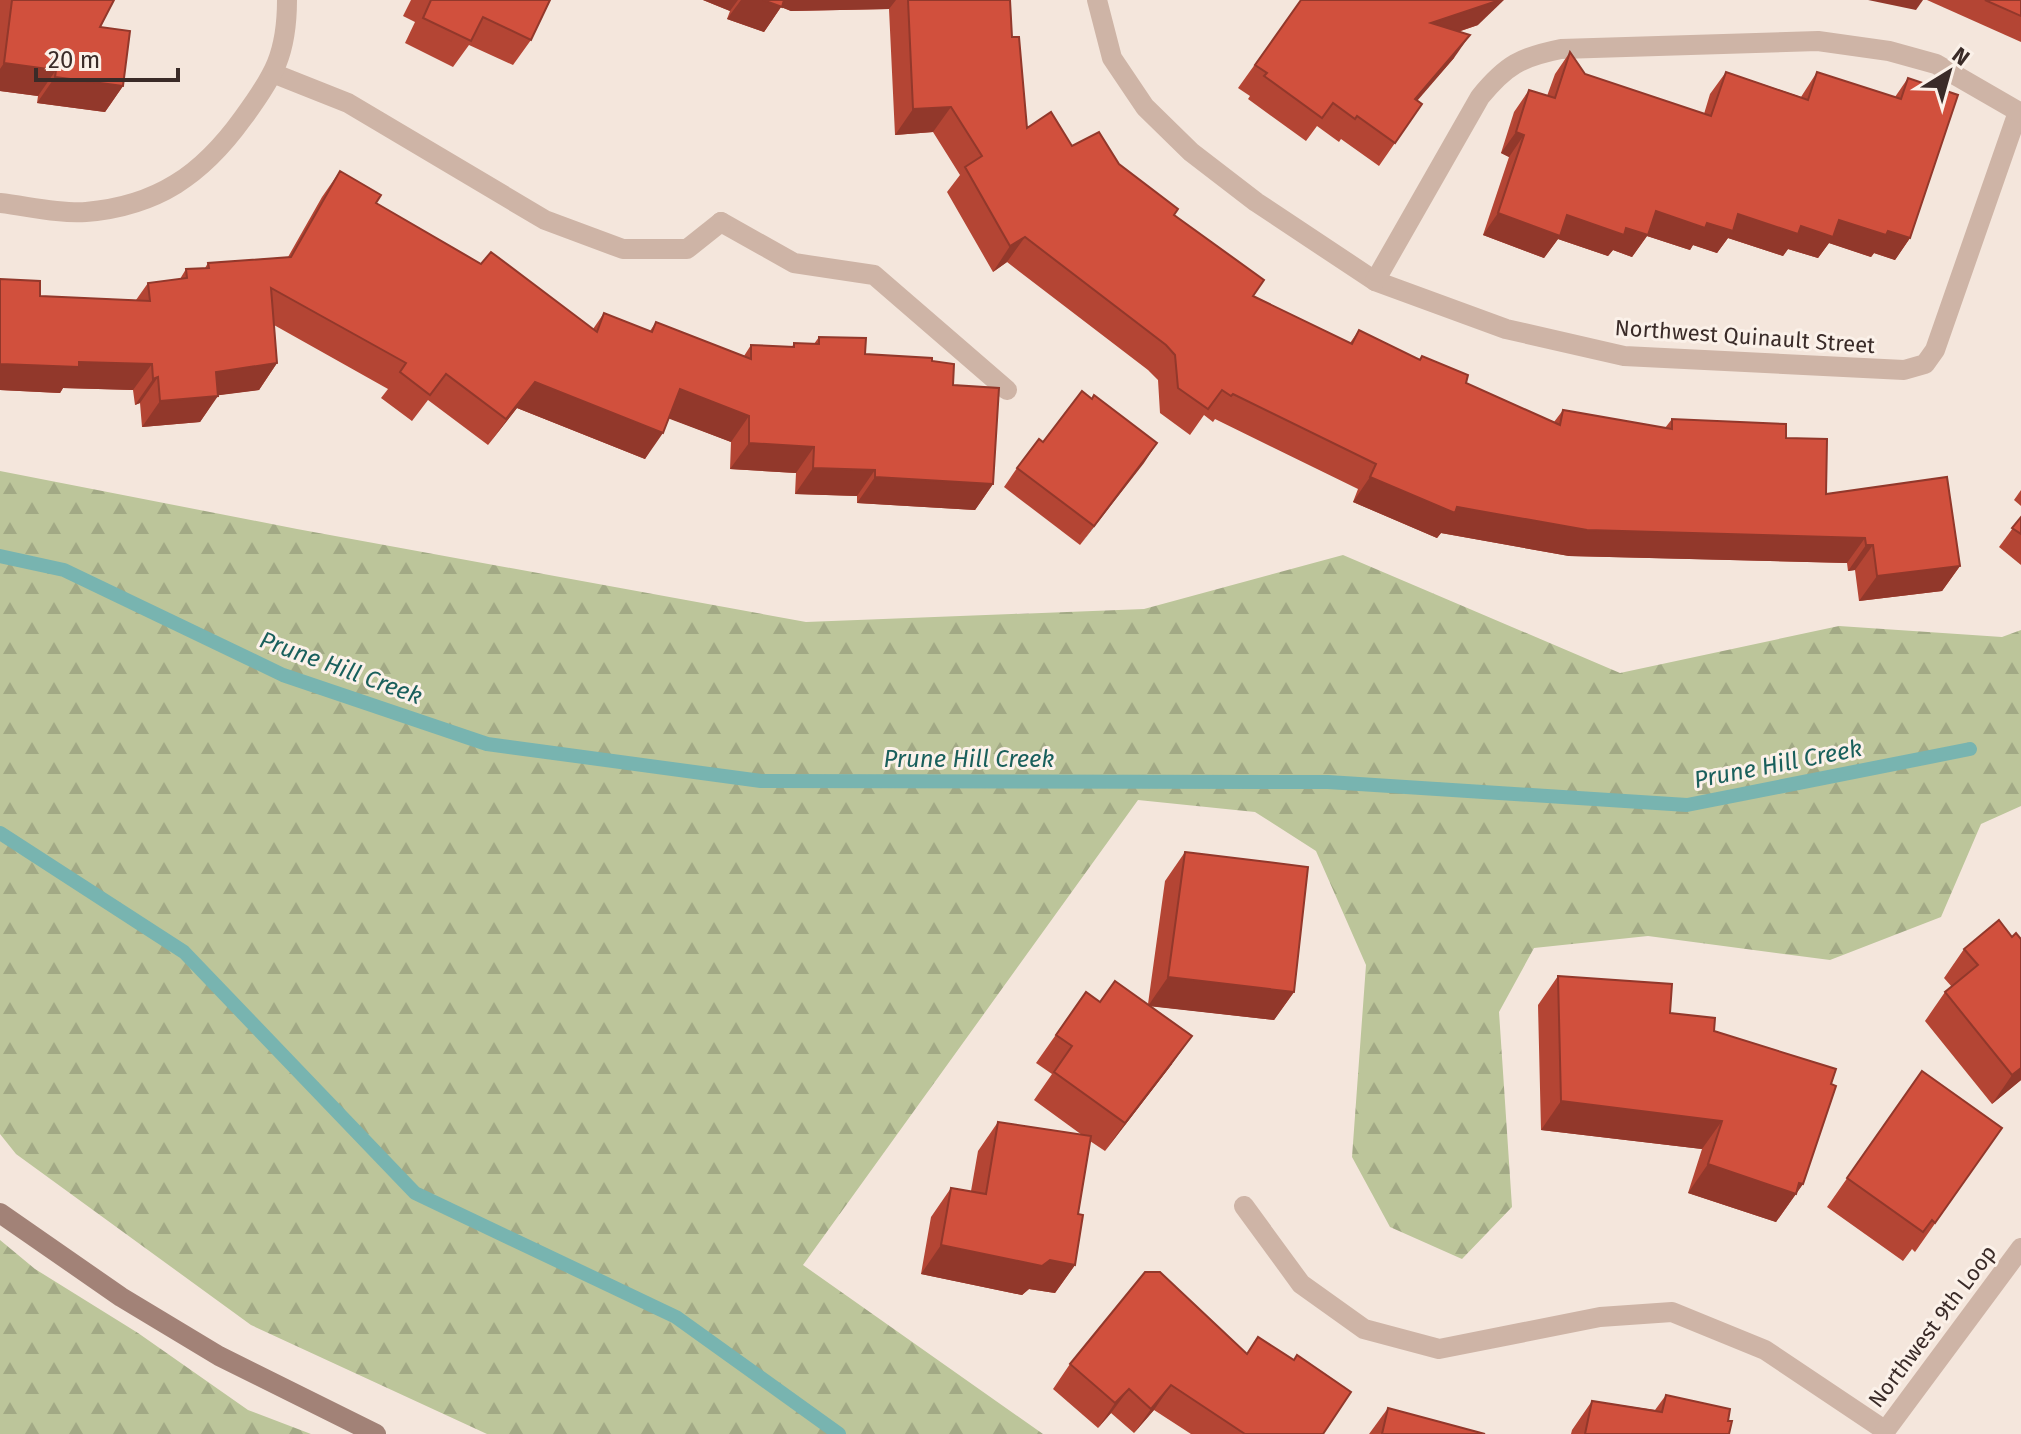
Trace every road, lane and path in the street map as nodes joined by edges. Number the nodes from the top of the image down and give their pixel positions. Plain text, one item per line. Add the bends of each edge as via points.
1 (287, 0) edge
2 (1097, 0) edge
3 (275, 74) junction
4 (2020, 112) edge
5 (0, 203) edge
6 (1375, 281) junction
7 (1007, 390) dead end
8 (1244, 1206) dead end
9 (0, 1213) edge
10 (2021, 1248) edge
11 (1883, 1432) edge
12 (376, 1434) edge

1 - 3 street via 287,28
2 - 6 street, Northwest Quinault Street via 1112,58 1145,107 1191,152 1256,202
3 - 5 street via 218,153 152,199 84,212
3 - 7 street via 348,103 545,220 623,249 687,249 721,222 794,263 874,275
4 - 6 street via 1936,64 1818,41 1561,49 1527,56 1500,72 1480,97
4 - 6 street, Northwest Quinault Street via 1935,350 1925,364 1904,370 1624,356 1506,329
8 - 11 street via 1301,1284 1364,1329 1439,1349 1600,1317 1672,1312 1765,1350
9 - 12 street via 121,1297 219,1356
10 - 11 street, Northwest 9th Loop

